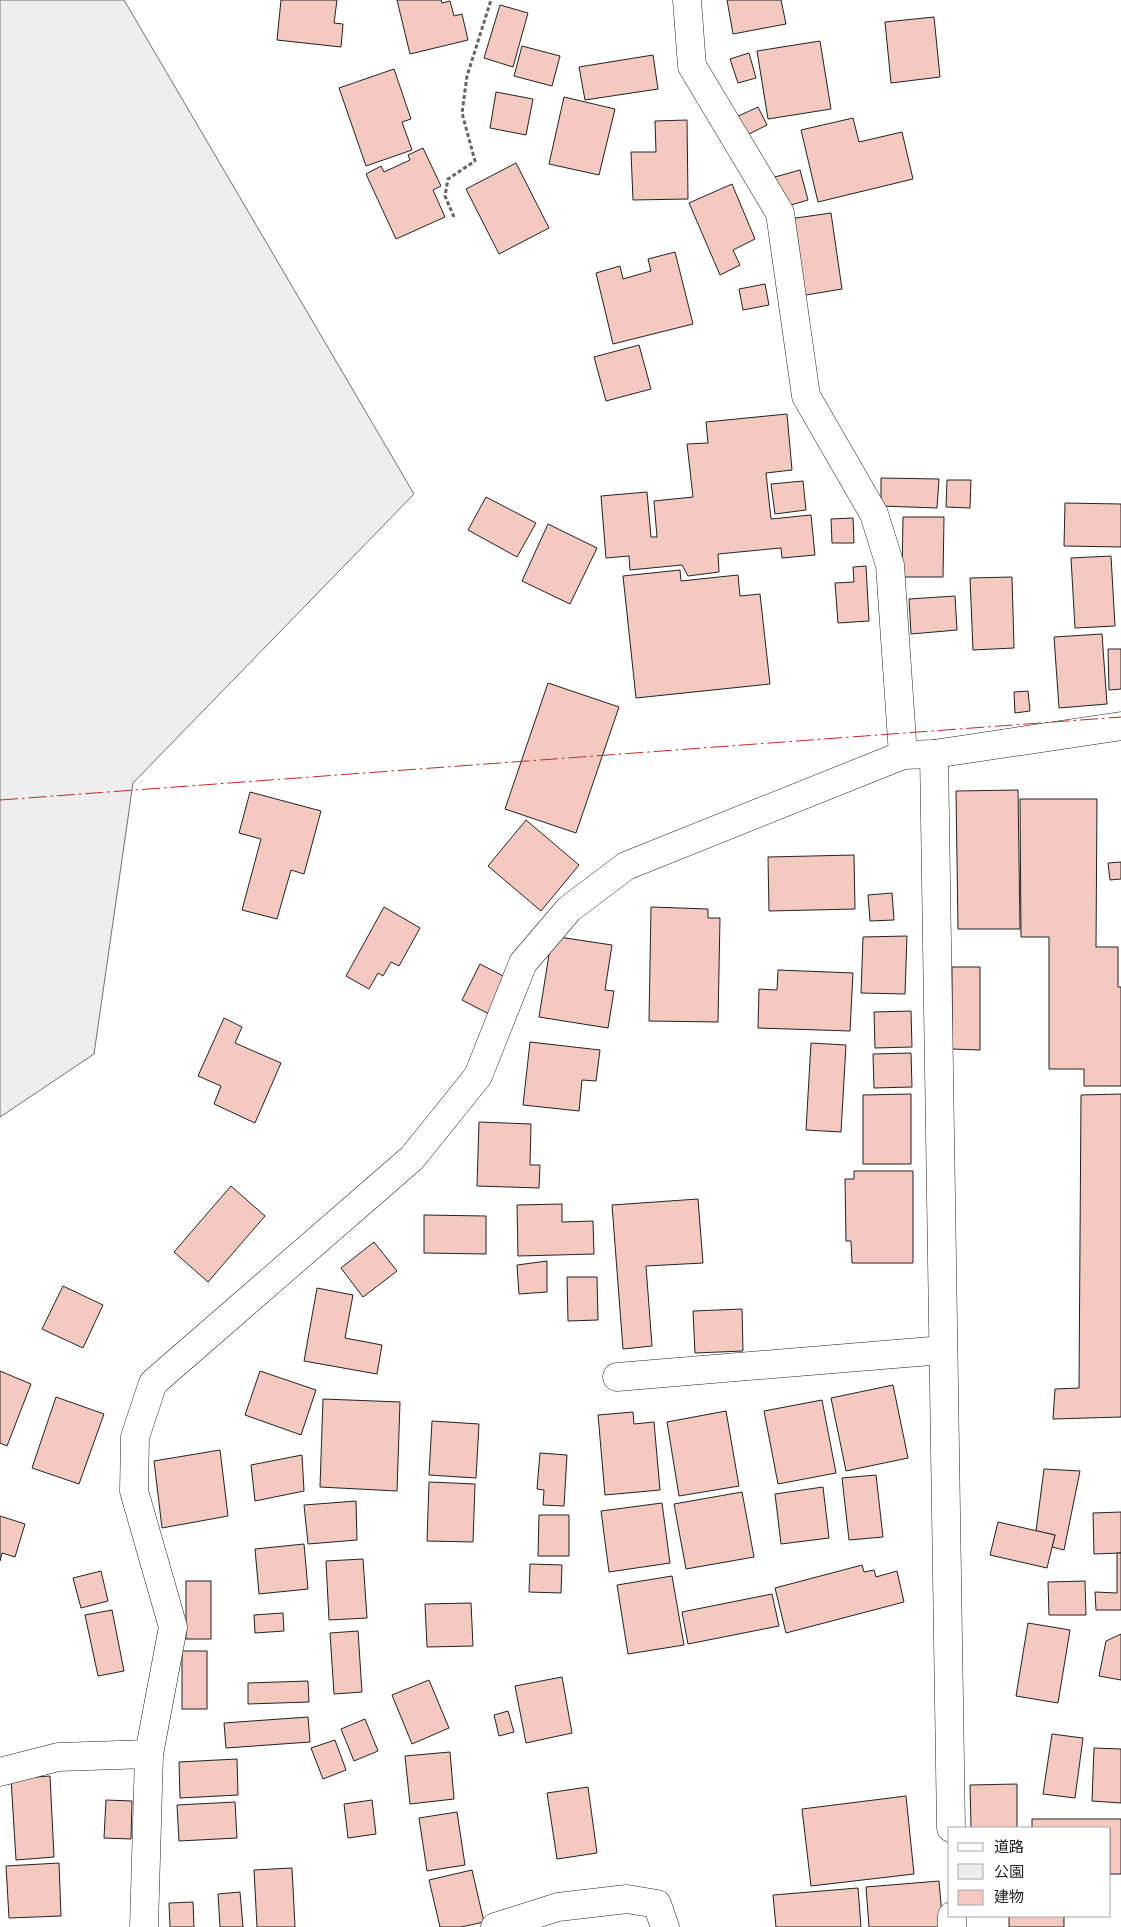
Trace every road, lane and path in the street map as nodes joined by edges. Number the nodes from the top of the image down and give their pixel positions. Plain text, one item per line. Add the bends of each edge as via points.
1 (491, 0) edge
2 (687, 0) edge
3 (454, 217) dead end
4 (1121, 726) edge
5 (934, 754) junction
6 (903, 756) junction
7 (943, 1350) junction
8 (618, 1377) dead end
9 (149, 1754) junction
10 (0, 1772) edge
11 (950, 1827) edge
12 (144, 1927) edge
13 (495, 1927) edge
14 (665, 1927) edge

1 - 3 path via 468,76 462,113 475,161 448,179 445,196
2 - 6 street via 692,66 780,213 806,396 874,514 890,565
4 - 5 street
5 - 6 street
5 - 7 street
6 - 9 street via 626,866 569,909 522,963 478,1076 412,1158 153,1384 135,1437 134,1491 173,1628
7 - 8 street
7 - 11 street
9 - 10 street via 58,1757
9 - 12 street
13 - 14 street via 558,1907 627,1899 657,1904

